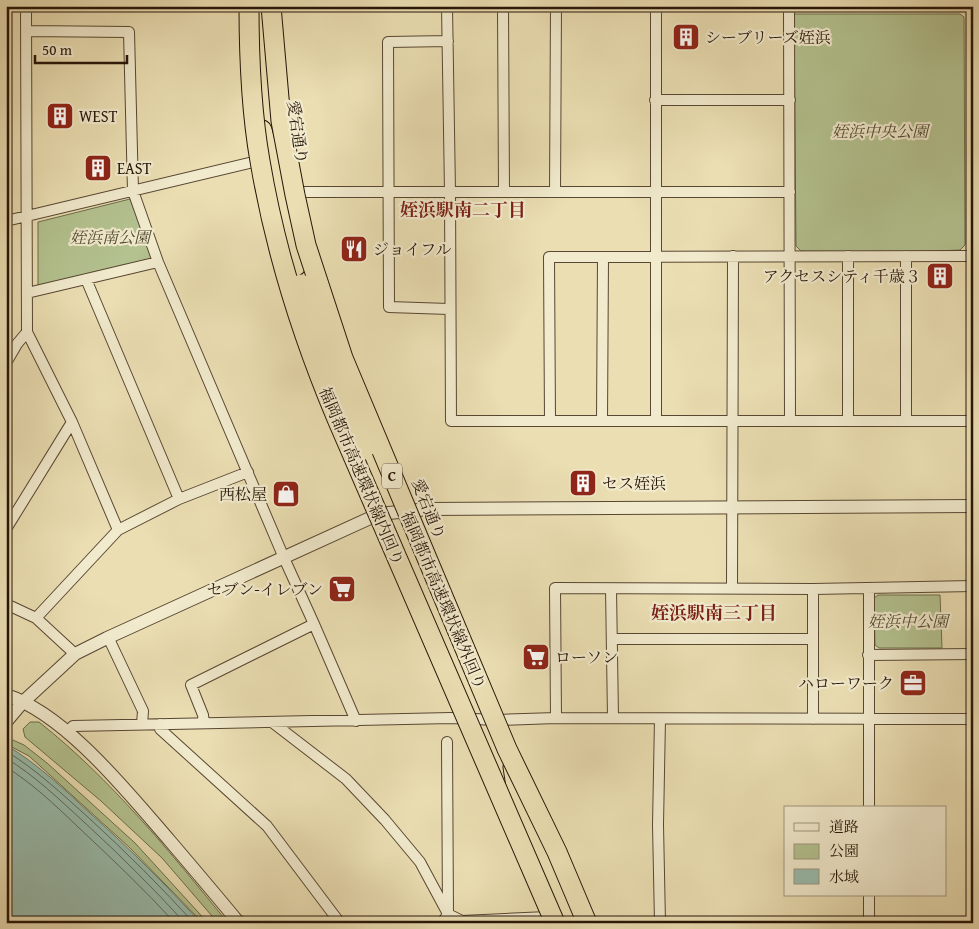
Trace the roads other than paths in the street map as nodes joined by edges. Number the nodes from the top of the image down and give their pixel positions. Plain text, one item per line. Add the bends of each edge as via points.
1 (26, 6) edge
2 (247, 6) edge
3 (270, 6) edge
4 (448, 6) edge
5 (503, 6) edge
6 (556, 6) edge
7 (650, 6) edge
8 (658, 6) edge
9 (790, 6) edge
10 (26, 31) junction
11 (448, 42) junction
12 (251, 90) junction
13 (655, 100) junction
14 (790, 100) junction
15 (262, 160) junction
16 (133, 191) junction
17 (292, 192) junction
18 (388, 192) junction
19 (450, 192) junction
20 (504, 192) junction
21 (555, 192) junction
22 (656, 192) junction
23 (790, 192) junction
24 (27, 216) junction
25 (6, 221) edge
26 (656, 256) junction
27 (733, 256) junction
28 (790, 256) junction
29 (848, 256) junction
30 (906, 256) junction
31 (973, 256) edge
32 (603, 257) junction
33 (158, 262) junction
34 (290, 268) junction
35 (86, 279) junction
36 (27, 293) junction
37 (449, 309) junction
38 (27, 332) junction
39 (6, 363) edge
40 (550, 421) junction
41 (602, 421) junction
42 (656, 421) junction
43 (733, 421) junction
44 (790, 421) junction
45 (848, 421) junction
46 (906, 421) junction
47 (973, 421) edge
48 (72, 422) junction
49 (248, 472) junction
50 (179, 499) junction
51 (973, 506) edge
52 (733, 508) junction
53 (412, 510) junction
54 (379, 514) junction
55 (6, 529) edge
56 (118, 530) junction
57 (284, 558) junction
58 (973, 586) edge
59 (732, 588) junction
60 (869, 588) junction
61 (611, 589) junction
62 (813, 589) junction
63 (6, 604) edge
64 (36, 618) junction
65 (314, 624) junction
66 (108, 637) junction
67 (612, 639) junction
68 (812, 639) junction
69 (75, 654) junction
70 (973, 654) edge
71 (868, 655) junction
72 (6, 695) edge
73 (22, 703) junction
74 (556, 718) junction
75 (613, 718) junction
76 (868, 718) junction
77 (467, 719) junction
78 (660, 719) junction
79 (812, 719) junction
80 (973, 719) edge
81 (356, 720) junction
82 (497, 720) junction
83 (6, 722) edge
84 (272, 722) junction
85 (204, 723) junction
86 (142, 724) junction
87 (160, 724) junction
88 (68, 731) junction
89 (447, 742) dead end
90 (510, 754) junction
91 (869, 806) edge
92 (521, 827) junction
93 (869, 896) edge
94 (450, 918) edge
95 (550, 921) edge
96 (239, 923) edge
97 (340, 923) edge
98 (442, 923) edge
99 (576, 923) edge
100 (589, 923) edge
101 (660, 923) edge
102 (869, 923) edge

1 - 10 street
2 - 12 street
2 - 92 highway, 福岡都市高速環状線内回り / C, bridge via 251,85 260,160 279,250 316,370
3 - 17 street, 愛宕通り via 275,85
3 - 100 highway, 福岡都市高速環状線外回り / C, bridge via 282,121 295,195 336,340 507,749
4 - 5 street
4 - 11 street
5 - 6 street
5 - 20 street
6 - 7 street
6 - 21 street
8 - 13 street
9 - 14 street
10 - 16 street via 129,32
10 - 24 street
11 - 18 street via 388,42
11 - 19 street
12 - 15 street
12 - 34 highway via 272,164
13 - 14 street
13 - 22 street
14 - 23 street
15 - 16 street
15 - 34 street
16 - 24 street
16 - 33 street
17 - 18 street
17 - 53 street, 愛宕通り via 309,263
18 - 19 street
18 - 37 street via 389,308
19 - 20 street
19 - 37 street
20 - 21 street
21 - 22 street
22 - 23 street
22 - 26 street
23 - 28 street
24 - 25 street
24 - 36 street
26 - 27 street
26 - 32 street
26 - 42 street
27 - 28 street
27 - 43 street
28 - 29 street
28 - 44 street
29 - 30 street
29 - 45 street
30 - 31 street
30 - 46 street
32 - 40 street via 549,257
32 - 41 street
33 - 35 street
33 - 49 street
34 - 54 street via 306,335
34 - 92 highway, bridge
35 - 36 street
35 - 50 street
36 - 38 street
37 - 40 street via 451,421
38 - 39 street
38 - 48 street
40 - 41 street
41 - 42 street
42 - 43 street
43 - 44 street
43 - 52 street
44 - 45 street
45 - 46 street
46 - 47 street
48 - 55 street
48 - 56 street
49 - 50 street
49 - 57 street
50 - 56 street
51 - 52 street
52 - 53 street
52 - 59 street
53 - 54 street
53 - 82 street, 愛宕通り
54 - 57 street
54 - 77 street
56 - 64 street
57 - 65 street
57 - 66 street
58 - 60 street
59 - 61 street
59 - 62 street
60 - 62 street
60 - 71 street
61 - 67 street
61 - 74 street via 555,588
62 - 68 street
63 - 64 street
64 - 69 street
65 - 81 street
65 - 85 street via 191,685
66 - 69 street
66 - 86 street via 143,711
67 - 68 street
67 - 75 street
68 - 79 street
69 - 73 street
70 - 71 street
71 - 76 street
72 - 73 street
73 - 83 street
73 - 88 street
74 - 75 street
74 - 82 street
75 - 78 street
76 - 79 street
76 - 80 street
76 - 91 street
77 - 81 street
77 - 82 street
77 - 95 street
78 - 79 street
78 - 101 street
81 - 84 street
82 - 90 street, 愛宕通り
84 - 85 street
84 - 94 street via 346,779 378,814 420,862
85 - 87 street
86 - 87 street
86 - 88 street via 74,726
87 - 97 street via 160,729 267,826
88 - 96 street via 143,810
89 - 94 street
90 - 92 highway
90 - 100 street, 愛宕通り via 564,863
92 - 95 highway, 福岡都市高速環状線内回り / C, bridge
92 - 99 highway
93 - 102 street
94 - 95 street via 462,921
94 - 98 street

